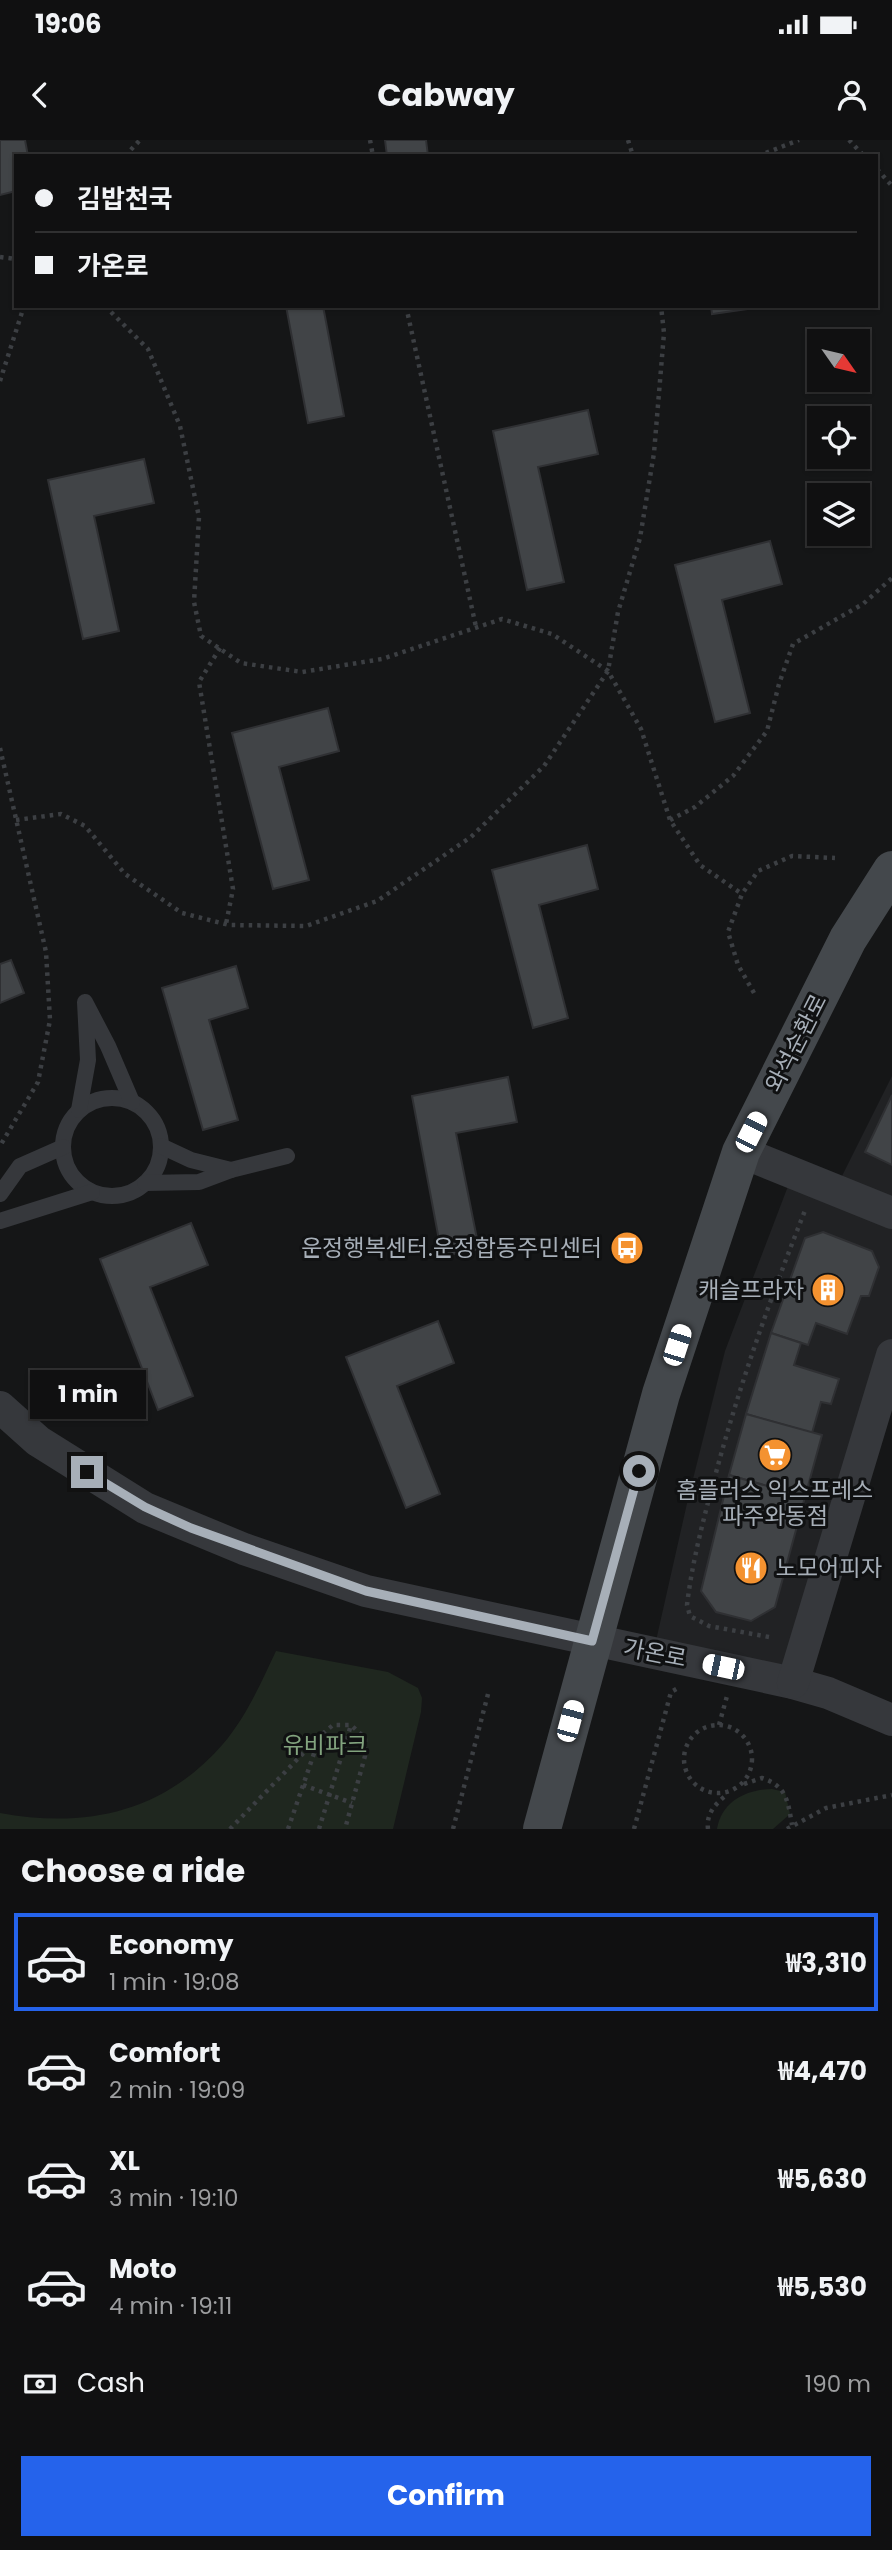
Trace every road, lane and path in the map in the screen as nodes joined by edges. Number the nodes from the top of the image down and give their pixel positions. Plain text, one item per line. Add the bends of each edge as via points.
1 (140, 140) edge
2 (799, 140) edge
3 (849, 140) edge
4 (127, 154) edge
5 (763, 154) edge
6 (862, 154) edge
7 (878, 170) edge
8 (892, 186) edge
9 (23, 308) edge
10 (108, 308) edge
11 (406, 308) edge
12 (661, 308) edge
13 (0, 381) edge
14 (892, 578) edge
15 (476, 627) junction
16 (220, 648) junction
17 (608, 671) junction
18 (0, 748) edge
19 (16, 820) junction
20 (670, 820) junction
21 (835, 858) dead end
22 (892, 870) edge
23 (742, 894) junction
24 (226, 924) junction
25 (754, 993) dead end
26 (132, 1101) junction
27 (79, 1110) junction
28 (0, 1146) edge
29 (161, 1146) junction
30 (63, 1147) junction
31 (741, 1152) junction
32 (287, 1156) dead end
33 (231, 1170) junction
34 (145, 1183) junction
35 (92, 1192) junction
36 (0, 1194) edge
37 (808, 1204) dead end
38 (892, 1213) edge
39 (0, 1221) edge
40 (892, 1355) edge
41 (0, 1407) edge
42 (769, 1637) dead end
43 (592, 1641) junction
44 (793, 1683) junction
45 (671, 1692) dead end
46 (488, 1694) dead end
47 (892, 1720) edge
48 (351, 1726) junction
49 (320, 1736) junction
50 (303, 1785) junction
51 (738, 1787) junction
52 (892, 1795) edge
53 (352, 1803) junction
54 (792, 1825) junction
55 (230, 1829) edge
56 (288, 1829) edge
57 (319, 1829) edge
58 (345, 1829) edge
59 (453, 1829) edge
60 (542, 1829) edge
61 (634, 1829) edge
62 (708, 1829) edge
63 (787, 1829) edge

1 - 4 path
2 - 5 path
3 - 6 path
7 - 8 path
9 - 13 path
10 - 16 path via 148,349 180,426 199,517 194,602 201,636
11 - 15 path
12 - 17 path via 664,332 654,453 640,538 618,612
14 - 20 path via 863,604 793,644 767,731 733,776 695,807
15 - 16 path via 382,659 302,672 241,663
15 - 17 path via 502,619 552,634
16 - 24 path via 199,682 233,889
17 - 20 path via 641,729
17 - 24 path via 544,766 471,837 377,901 306,926
18 - 19 path
19 - 24 path via 61,814 85,826 125,874 182,913
19 - 28 path via 47,952 50,1020 38,1082
20 - 23 path via 700,865
21 - 23 path via 792,856 758,871
22 - 31 street, 와석순환로 via 848,939
23 - 25 path via 728,932 738,965
26 - 27 lane via 104,1098
26 - 27 lane via 85,1002 88,1060
26 - 29 lane via 153,1119
27 - 30 lane via 64,1133
29 - 33 lane via 191,1160
29 - 34 lane via 154,1173
30 - 35 lane via 71,1174
30 - 36 lane via 20,1166
31 - 38 street
31 - 43 street, 와석순환로 via 661,1394
32 - 33 lane
33 - 34 lane via 199,1182
34 - 35 lane via 120,1195
35 - 39 lane
37 - 42 path via 754,1343 709,1499 687,1605 690,1616 709,1626
40 - 44 street
41 - 43 street, 가온로 via 38,1441 145,1507 191,1528 366,1591
43 - 44 street, 가온로
43 - 60 street, 와석순환로
44 - 47 street, 가온로
45 - 61 path
46 - 59 path
48 - 49 path via 333,1725
48 - 53 path via 365,1738 365,1756
48 - 57 path
49 - 50 path
49 - 55 path
50 - 53 path
50 - 56 path
51 - 51 path via 750,1771 747,1741 731,1728 700,1729 683,1757 689,1779 706,1792
51 - 54 path via 762,1779 775,1783 787,1796
51 - 62 path via 713,1809
52 - 54 path via 826,1808
53 - 58 path
54 - 63 path

